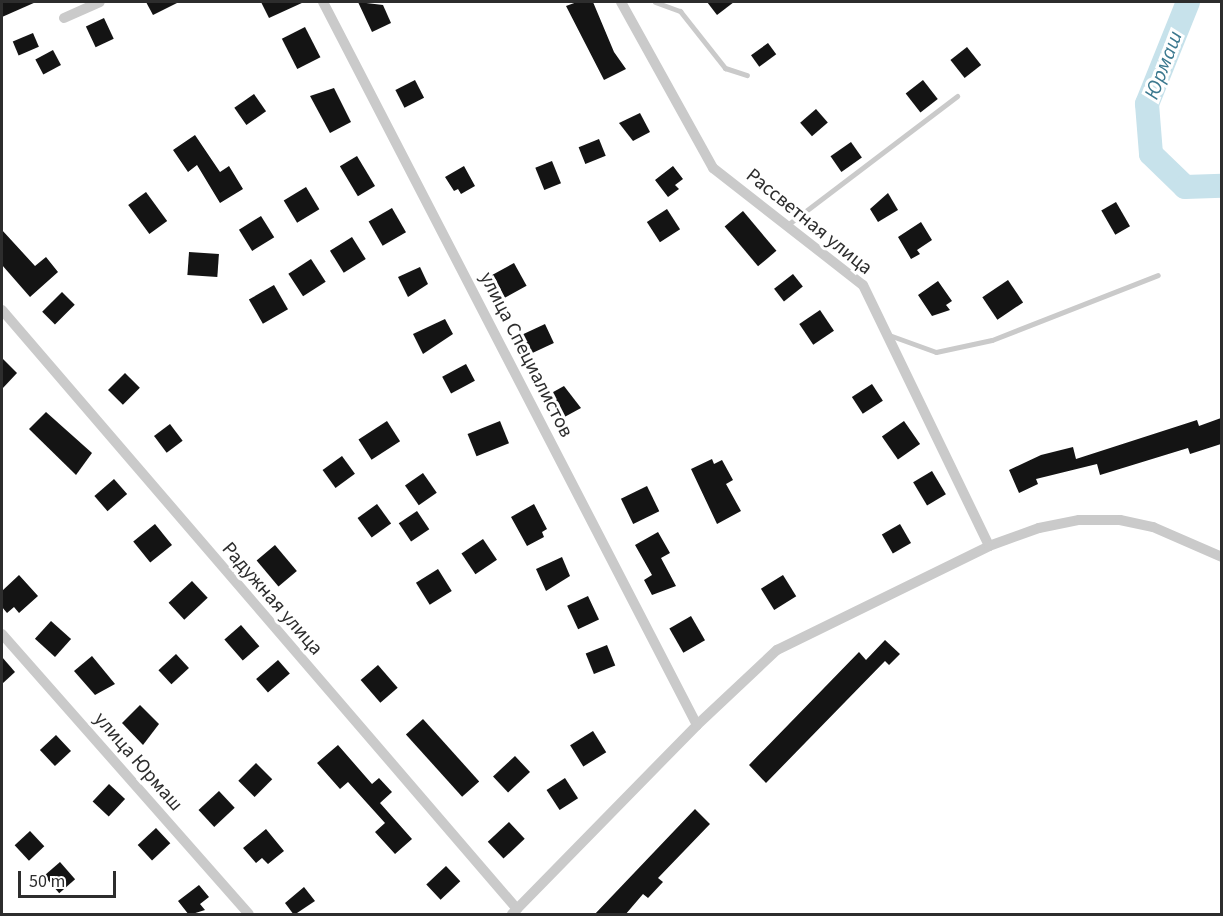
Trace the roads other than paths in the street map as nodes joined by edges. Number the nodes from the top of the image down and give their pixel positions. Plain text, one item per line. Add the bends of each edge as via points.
1 (100, 2) edge
2 (323, 2) edge
3 (621, 2) edge
4 (655, 2) edge
5 (85, 4) edge
6 (64, 18) dead end
7 (747, 75) dead end
8 (957, 96) dead end
9 (786, 225) junction
10 (1158, 275) dead end
11 (2, 310) edge
12 (888, 335) junction
13 (989, 546) junction
14 (1221, 557) edge
15 (2, 633) edge
16 (697, 725) junction
17 (515, 912) edge
18 (249, 915) edge

1 - 5 street
2 - 16 street, улица Специалистов
3 - 9 street, Рассветная улица via 713,168
4 - 7 lane via 680,11 725,68
5 - 6 street
8 - 9 lane
9 - 12 street, Рассветная улица via 863,285
10 - 12 lane via 992,340 936,352
11 - 17 street, Радужная улица
12 - 13 street, Рассветная улица
13 - 14 street via 1039,528 1079,520 1120,520 1153,527
13 - 16 street via 777,650
15 - 18 street, улица Юрмаш
16 - 17 street

